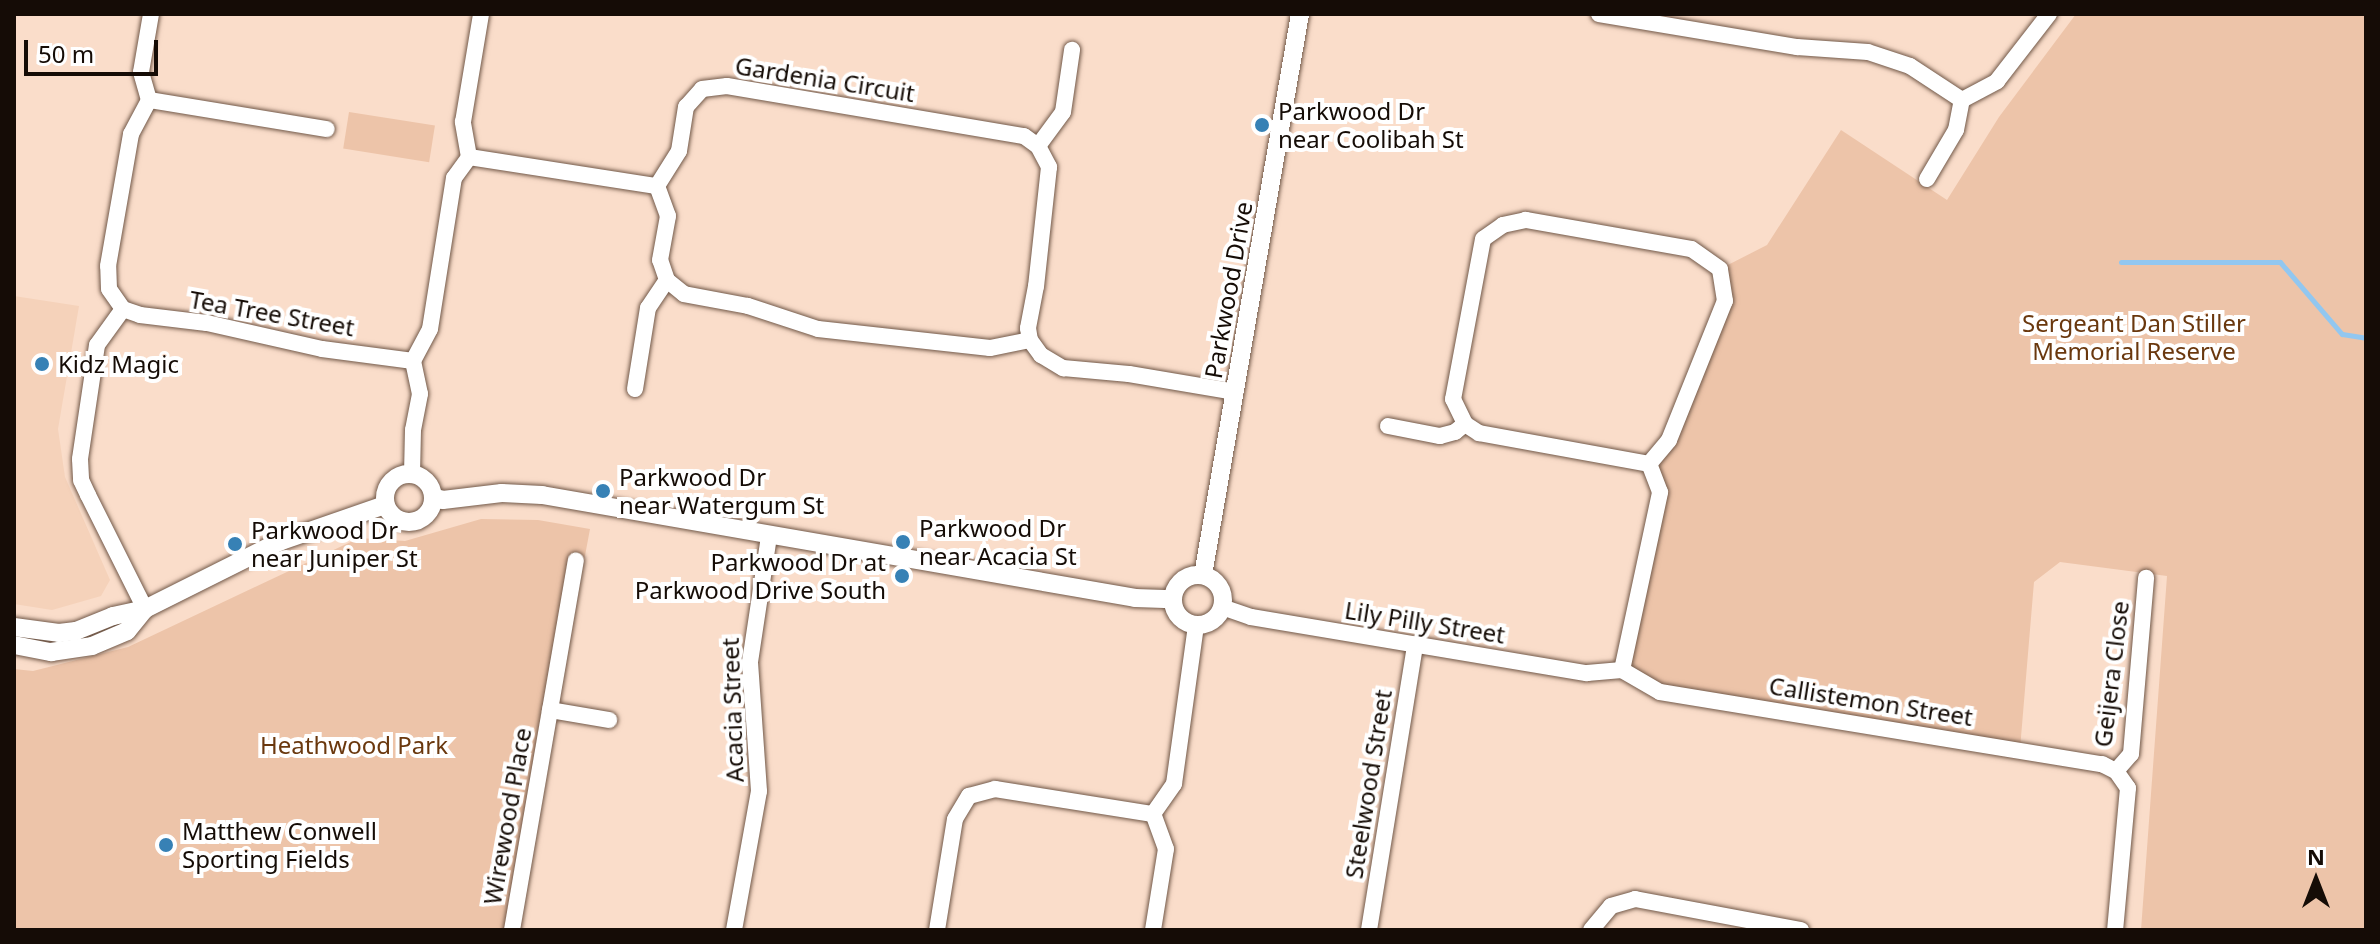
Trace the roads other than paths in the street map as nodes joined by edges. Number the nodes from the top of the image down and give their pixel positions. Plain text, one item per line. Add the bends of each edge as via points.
1 (151, 14) edge
2 (481, 14) edge
3 (1300, 14) edge
4 (1599, 14) edge
5 (2049, 14) edge
6 (1072, 50) dead end
7 (149, 100) junction
8 (1962, 100) junction
9 (327, 129) dead end
10 (1038, 146) junction
11 (469, 157) junction
12 (1927, 179) dead end
13 (657, 186) junction
14 (667, 280) junction
15 (123, 309) junction
16 (1030, 340) junction
17 (413, 361) junction
18 (635, 389) dead end
19 (1235, 392) junction
20 (1465, 424) junction
21 (1388, 426) dead end
22 (1649, 464) junction
23 (412, 474) junction
24 (433, 497) junction
25 (385, 505) junction
26 (769, 536) junction
27 (576, 560) dead end
28 (1203, 575) junction
29 (2146, 578) dead end
30 (1172, 599) junction
31 (1222, 607) junction
32 (145, 609) junction
33 (1196, 625) junction
34 (14, 627) edge
35 (14, 645) edge
36 (1415, 645) junction
37 (1622, 670) junction
38 (550, 710) junction
39 (609, 720) dead end
40 (2116, 771) junction
41 (1153, 814) junction
42 (512, 930) edge
43 (734, 930) edge
44 (937, 930) edge
45 (1153, 930) edge
46 (1369, 930) edge
47 (1591, 930) edge
48 (1801, 930) edge
49 (2115, 930) edge

1 - 7 street via 141,72
2 - 11 street via 463,122
3 - 19 street, Parkwood Drive
4 - 8 street via 1797,47 1868,52 1910,66
5 - 8 street via 1997,81
6 - 10 street via 1063,112
7 - 9 street
7 - 15 street via 131,134 108,266 109,289
8 - 12 street via 1956,130
10 - 13 street, Gardenia Circuit via 1024,136 727,86 702,89 686,107 679,151
10 - 16 street via 1049,167
11 - 13 street
11 - 17 street via 454,178 430,329
13 - 14 street via 668,216 660,260
14 - 16 street via 684,294 748,306 818,329 974,347
14 - 18 street via 648,308
15 - 17 street, Tea Tree Street via 322,349
15 - 32 street via 97,345 81,480
16 - 19 street via 1041,355 1063,368
17 - 23 street via 420,394
19 - 28 street, Parkwood Drive
20 - 21 street via 1440,436
20 - 22 street via 1479,433
20 - 22 street via 1453,399 1483,239 1503,225 1526,220 1691,249 1720,269 1725,301 1669,440
22 - 37 street via 1660,492
23 - 24 street via 427,482
23 - 25 street via 391,482
24 - 25 street via 427,514 412,522 391,514
24 - 26 street via 542,495
25 - 32 street via 281,541
26 - 30 street via 1135,598
26 - 43 street, Acacia Street via 750,662 759,791
27 - 38 street, Wirewood Place
28 - 30 street via 1178,583
28 - 31 street via 1219,586
29 - 40 street, Geijera Close via 2131,754
30 - 33 street via 1179,617
31 - 33 street via 1213,620
31 - 36 street, Lily Pilly Street via 1251,617
32 - 34 street via 76,631
32 - 35 street via 127,631 92,646 51,652
33 - 41 street via 1174,784
36 - 37 street, Lily Pilly Street via 1587,673
36 - 46 street, Steelwood Street
37 - 40 street, Callistemon Street via 1660,692 2043,752
38 - 39 street, Wirewood Place
38 - 42 street, Wirewood Place
40 - 49 street via 2128,788
41 - 44 street via 995,789 969,796 955,819
41 - 45 street via 1166,849
47 - 48 street via 1611,906 1635,899

